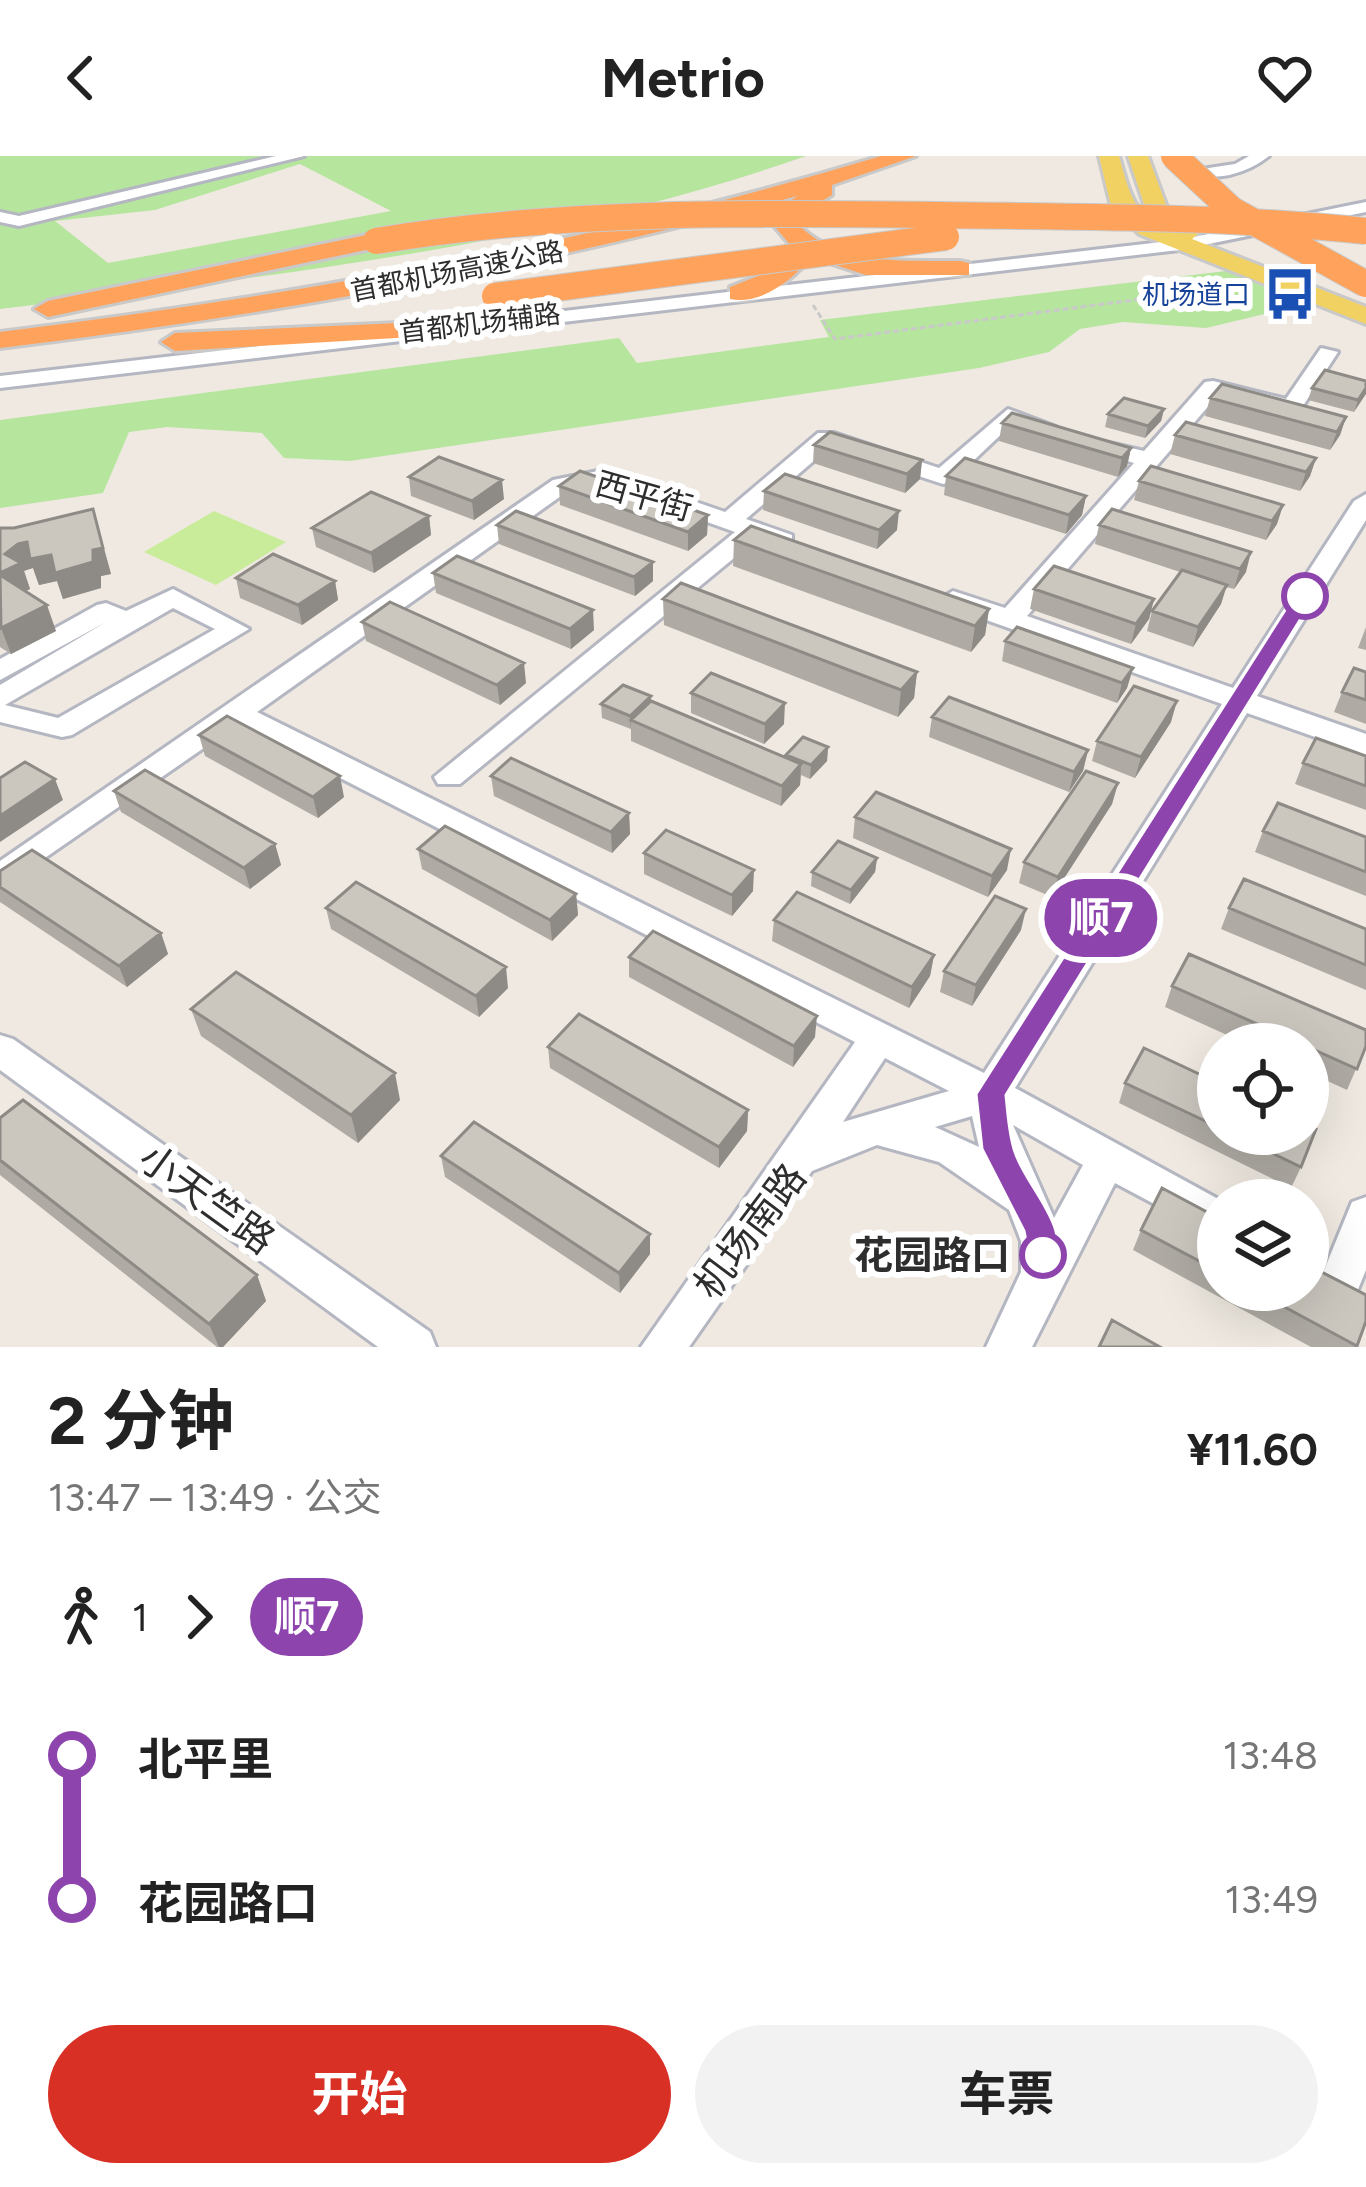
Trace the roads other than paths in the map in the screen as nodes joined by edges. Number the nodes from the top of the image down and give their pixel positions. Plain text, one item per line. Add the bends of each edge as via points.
1 (296, 156) edge
2 (905, 156) edge
3 (1109, 156) edge
4 (1143, 156) edge
5 (1174, 156) edge
6 (1259, 157) edge
7 (866, 162) edge
8 (1193, 164) edge
9 (1148, 186) junction
10 (1366, 207) edge
11 (0, 217) edge
12 (1366, 231) edge
13 (1189, 237) junction
14 (806, 247) junction
15 (960, 268) junction
16 (1366, 279) edge
17 (739, 293) junction
18 (1366, 302) edge
19 (1366, 316) edge
20 (0, 320) edge
21 (421, 330) junction
22 (0, 340) edge
23 (0, 352) edge
24 (1328, 352) dead end
25 (0, 382) edge
26 (1151, 461) junction
27 (1366, 501) edge
28 (741, 525) junction
29 (818, 552) edge
30 (925, 589) edge
31 (116, 616) junction
32 (1010, 619) junction
33 (0, 671) edge
34 (0, 697) edge
35 (1238, 699) junction
36 (234, 712) junction
37 (0, 713) edge
38 (1366, 745) edge
39 (449, 777) dead end
40 (0, 877) edge
41 (878, 1037) junction
42 (0, 1050) edge
43 (991, 1094) junction
44 (883, 1131) junction
45 (798, 1160) junction
46 (1107, 1160) junction
47 (1019, 1198) junction
48 (1197, 1209) edge
49 (1366, 1215) edge
50 (1338, 1284) edge
51 (1037, 1289) junction
52 (414, 1347) edge
53 (663, 1347) edge
54 (1008, 1347) edge

1 - 11 street via 19,221
2 - 7 highway, 首都机场高速公路
3 - 13 main road via 1122,206
4 - 8 main road
4 - 9 main road
5 - 16 highway, bridge via 1232,210
6 - 8 street via 1238,169
7 - 14 highway via 788,212 787,227
7 - 20 highway, 首都机场高速公路 via 533,244 311,284
7 - 22 highway, 首都机场高速公路 via 662,227 507,263
8 - 9 main road
8 - 16 highway, bridge via 1248,211
9 - 13 main road via 1163,218
10 - 13 street, 首都机场辅路
12 - 13 highway, bridge
13 - 15 street, 首都机场辅路
13 - 18 main road
13 - 19 main road
13 - 20 highway, bridge via 618,212 495,220
13 - 22 highway, bridge via 955,236 268,322
14 - 15 highway via 866,266
14 - 17 highway via 784,275
15 - 17 street, 首都机场辅路
17 - 21 street, 首都机场辅路
21 - 23 highway
21 - 25 street, 首都机场辅路
24 - 26 street via 1291,407 1213,387
26 - 28 street via 1008,416 943,477 826,438
26 - 32 street
27 - 35 street
28 - 29 street, 西平街
28 - 36 street, 西平街 via 603,477 561,485
28 - 39 street
30 - 32 street
31 - 33 street
31 - 34 street
31 - 37 street via 173,597 235,629 62,728
32 - 35 street
35 - 38 street
35 - 43 street
36 - 40 street, 西平街
36 - 41 street
41 - 43 street
41 - 45 street
42 - 52 street, 小天竺路
43 - 44 street, 机场南路
43 - 46 street
43 - 47 street via 998,1149
44 - 45 street, 机场南路 via 838,1140
44 - 47 street via 950,1148
45 - 53 street, 机场南路
46 - 48 street
46 - 51 street
47 - 51 street via 1040,1226
49 - 50 street
51 - 54 street

